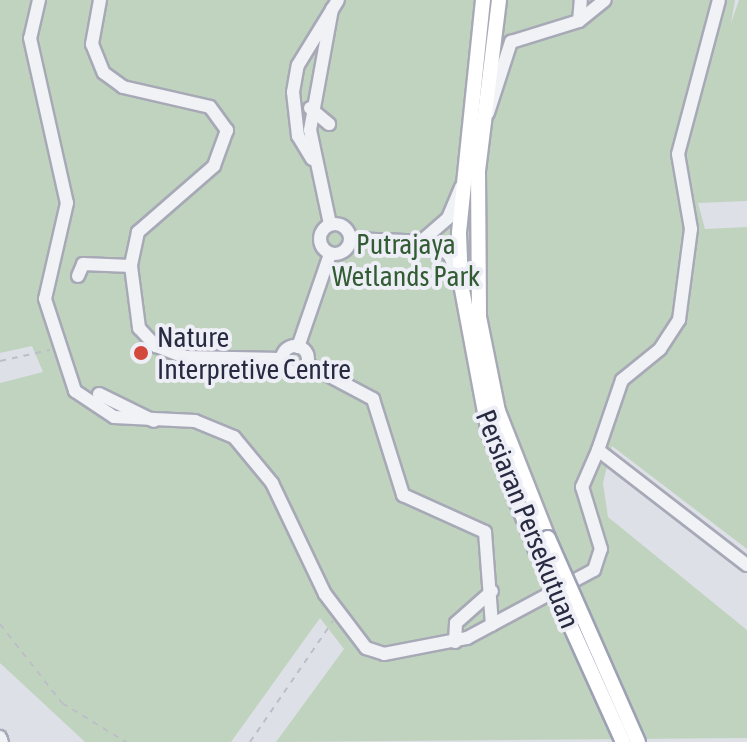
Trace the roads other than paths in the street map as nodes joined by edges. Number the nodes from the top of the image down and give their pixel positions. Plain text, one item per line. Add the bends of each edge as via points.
1 (39, 0) edge
2 (100, 0) edge
3 (483, 0) edge
4 (499, 0) edge
5 (581, 0) edge
6 (605, 0) edge
7 (719, 0) edge
8 (335, 4) edge
9 (579, 21) junction
10 (310, 108) junction
11 (484, 123) junction
12 (329, 124) dead end
13 (314, 162) junction
14 (464, 180) junction
15 (330, 224) junction
16 (350, 239) junction
17 (424, 239) junction
18 (330, 254) junction
19 (131, 266) junction
20 (78, 276) dead end
21 (461, 284) junction
22 (298, 347) junction
23 (281, 359) junction
24 (307, 364) junction
25 (99, 394) dead end
26 (154, 421) junction
27 (598, 450) junction
28 (747, 565) edge
29 (492, 591) junction
30 (492, 625) junction
31 (455, 642) junction
32 (623, 742) edge
33 (638, 742) edge

1 - 26 street via 30,38 67,203 45,299 58,348 88,404 114,417
2 - 19 street via 92,44 109,78 210,107 227,130 214,166 144,224
3 - 14 main road, Persiaran Persekutuan
4 - 11 main road, Persiaran Persekutuan
5 - 9 street
6 - 9 street
7 - 27 street via 678,154 691,229 679,320 660,349 622,380
8 - 10 street
8 - 13 street via 298,65 293,92 298,136
9 - 11 street via 511,42
10 - 12 street
10 - 13 street
11 - 33 main road, Persiaran Persekutuan, bridge via 475,234 486,364 517,471
13 - 15 street
14 - 17 street via 448,218
14 - 21 main road, Persiaran Persekutuan
15 - 16 street via 344,226
15 - 18 street via 319,239
16 - 17 street
16 - 18 street via 344,252
17 - 21 street via 450,256
18 - 22 street
19 - 20 street via 83,264
19 - 23 street via 134,317 156,346 201,359
21 - 32 main road, Persiaran Persekutuan, bridge via 489,433
22 - 23 street
22 - 24 street
23 - 24 street via 292,372
24 - 29 street via 373,399 403,495 485,532
25 - 26 street
26 - 31 street via 209,425 243,446 297,525 325,594 375,653
27 - 28 street
27 - 30 street via 582,487 600,539 598,565
29 - 30 street
29 - 31 street via 456,623
30 - 31 street

